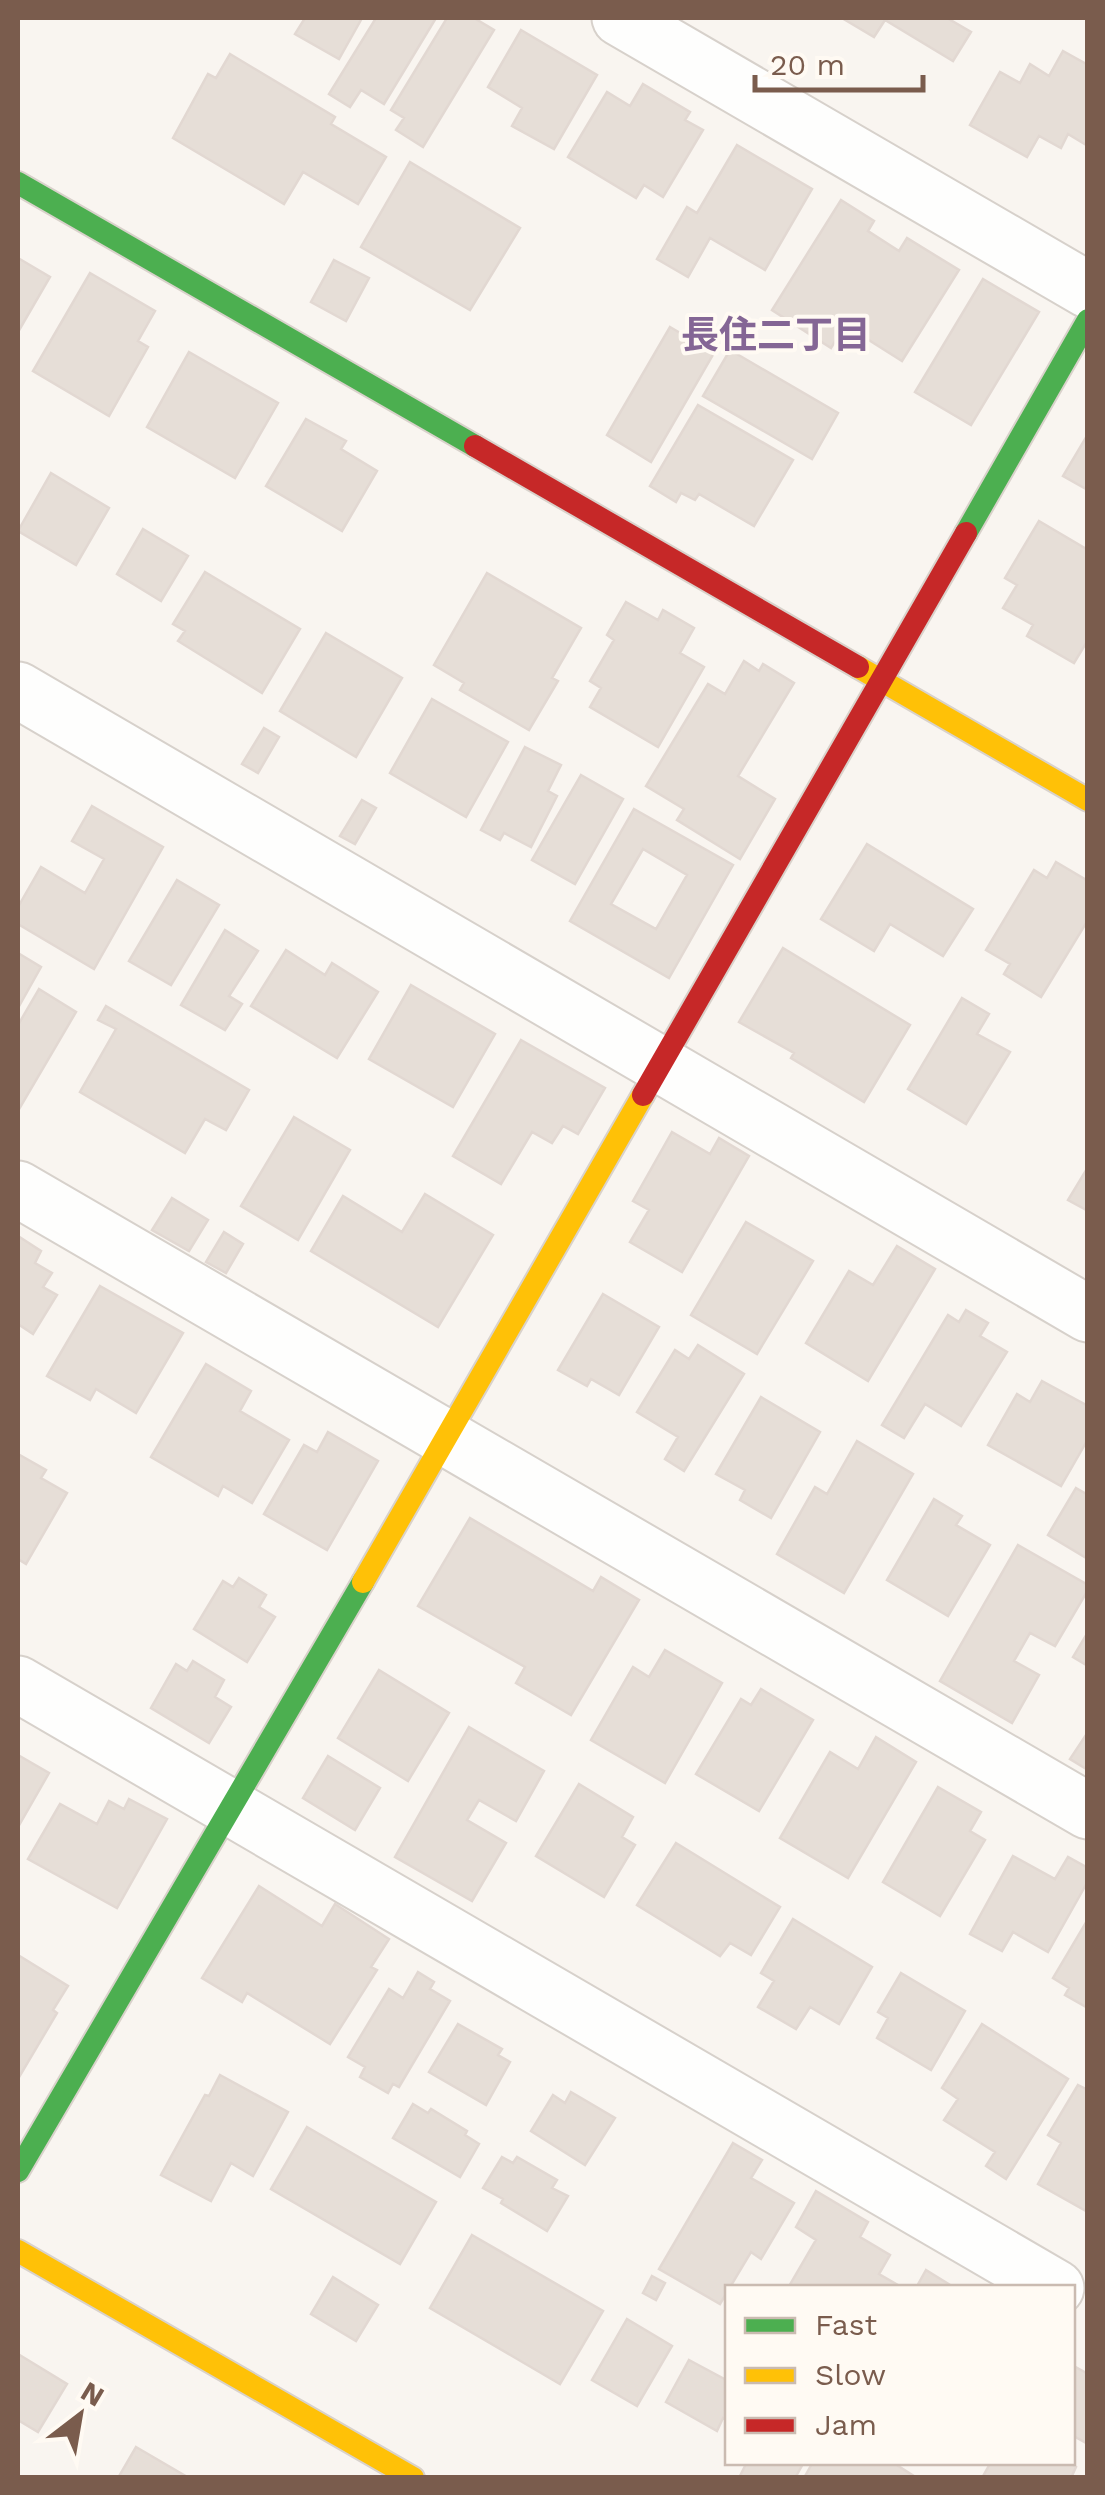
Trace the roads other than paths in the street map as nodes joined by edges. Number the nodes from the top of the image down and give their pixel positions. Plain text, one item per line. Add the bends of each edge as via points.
1 (620, 18) edge
2 (18, 183) edge
3 (1088, 290) edge
4 (1088, 320) edge
5 (882, 680) junction
6 (18, 690) edge
7 (1088, 800) edge
8 (658, 1064) junction
9 (18, 1189) edge
10 (1088, 1314) edge
11 (444, 1438) junction
12 (18, 1684) edge
13 (233, 1808) junction
14 (1088, 1811) edge
15 (18, 2171) edge
16 (18, 2251) edge
17 (1051, 2285) edge
18 (413, 2478) edge

1 - 3 street
2 - 5 street
4 - 5 street
5 - 7 street
5 - 8 street
6 - 8 street
8 - 10 street
8 - 11 street
9 - 11 street
11 - 13 street
11 - 14 street
12 - 13 street
13 - 15 street
13 - 17 street
16 - 18 street

